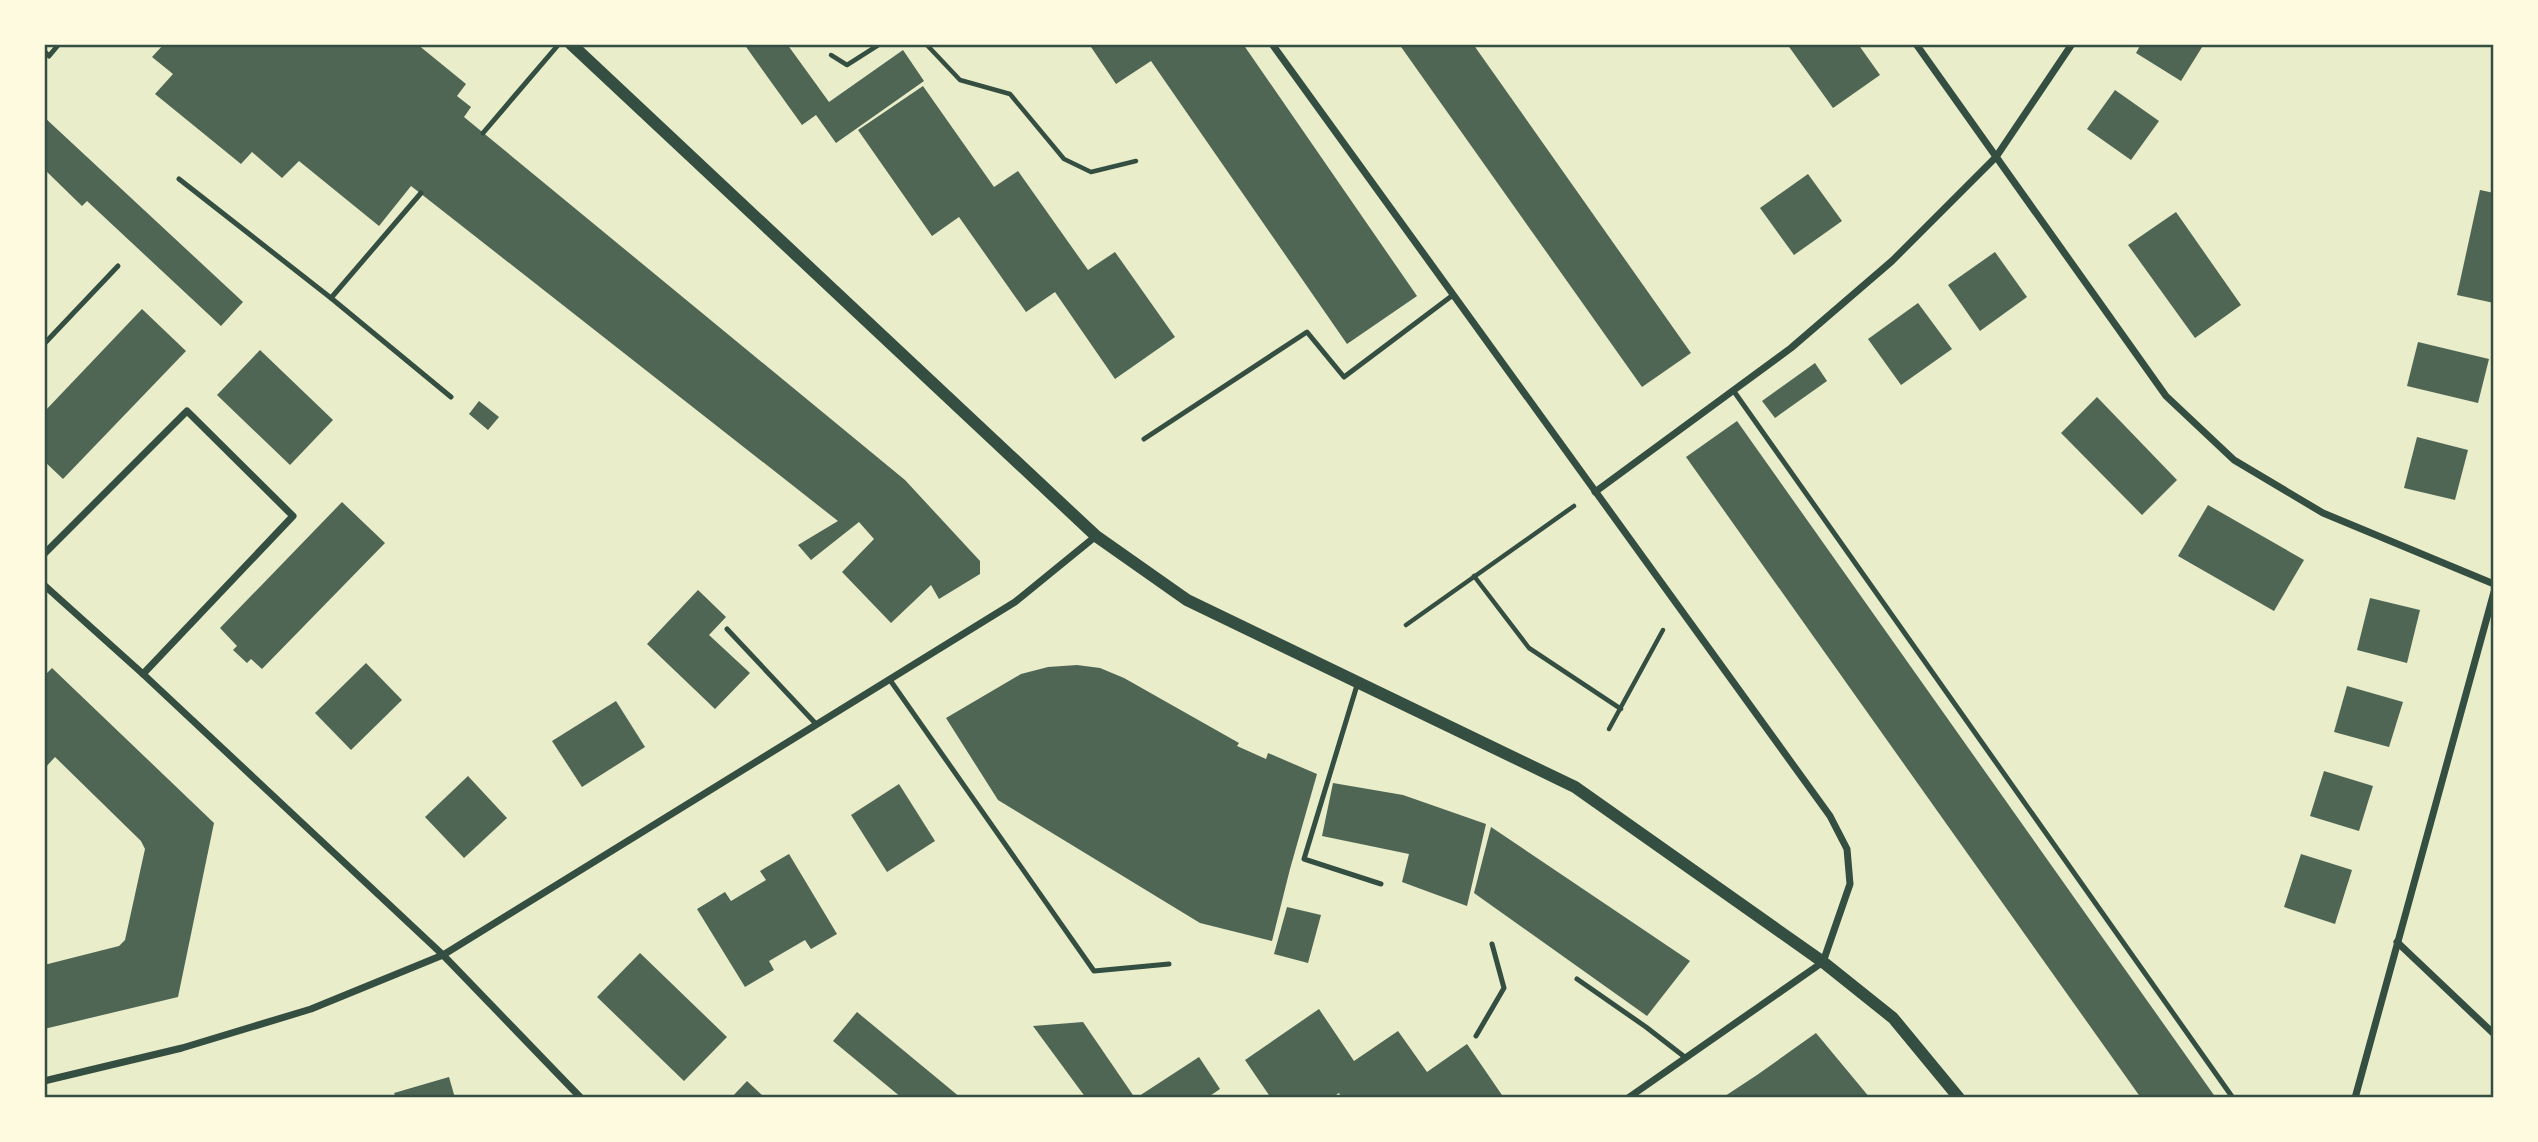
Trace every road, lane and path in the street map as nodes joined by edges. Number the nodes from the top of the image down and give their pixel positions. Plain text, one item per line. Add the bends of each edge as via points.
1 (59, 44) edge
2 (559, 44) edge
3 (571, 44) edge
4 (880, 44) edge
5 (926, 44) edge
6 (1272, 44) edge
7 (1916, 44) edge
8 (2071, 44) edge
9 (44, 51) edge
10 (831, 55) dead end
11 (483, 133) dead end
12 (1996, 157) junction
13 (1136, 161) dead end
14 (179, 180) dead end
15 (421, 193) dead end
16 (118, 266) dead end
17 (1453, 295) junction
18 (331, 298) junction
19 (44, 344) edge
20 (1733, 390) junction
21 (451, 397) dead end
22 (1144, 439) dead end
23 (1595, 492) junction
24 (1096, 536) junction
25 (44, 554) edge
26 (1474, 576) junction
27 (2494, 584) edge
28 (44, 585) edge
29 (2494, 592) edge
30 (1677, 604) junction
31 (1406, 625) dead end
32 (727, 629) dead end
33 (143, 674) junction
34 (890, 680) junction
35 (1358, 682) junction
36 (1621, 709) junction
37 (817, 725) junction
38 (1609, 729) dead end
39 (1381, 884) dead end
40 (2397, 942) junction
41 (1492, 944) dead end
42 (443, 955) junction
43 (1823, 962) junction
44 (1169, 964) dead end
45 (1577, 979) dead end
46 (2494, 1034) edge
47 (1476, 1036) dead end
48 (1686, 1058) junction
49 (44, 1081) edge
50 (581, 1098) edge
51 (1629, 1098) edge
52 (1959, 1098) edge
53 (2233, 1098) edge
54 (2355, 1098) edge

1 - 9 lane via 49,56
2 - 11 lane
3 - 24 street
4 - 10 path via 847,65
5 - 13 path via 960,80 1010,94 1064,159 1091,172
6 - 17 street
7 - 12 street
8 - 12 street
12 - 20 street via 1892,261 1791,348
12 - 27 street via 2166,396 2234,460 2323,513
14 - 18 lane
15 - 18 lane
16 - 19 lane
17 - 22 lane via 1344,377 1307,332
17 - 23 street
18 - 21 lane
20 - 23 street
20 - 53 lane
23 - 26 path
23 - 30 street
24 - 34 street via 1016,603
24 - 35 street via 1187,600
25 - 33 street via 187,411 293,516
26 - 31 path
26 - 36 path via 1529,648
28 - 33 street
29 - 40 street
30 - 36 path
30 - 43 street via 1830,816 1847,849 1850,884
32 - 37 lane
33 - 42 street
34 - 37 street
34 - 44 lane via 1094,971
35 - 39 lane via 1304,859
35 - 43 street via 1575,788
36 - 38 path
37 - 42 street
40 - 46 street
40 - 54 street
41 - 47 lane via 1504,988
42 - 49 street via 311,1009 182,1048
42 - 50 street
43 - 48 street
43 - 52 street via 1893,1018
45 - 48 lane
48 - 51 street

